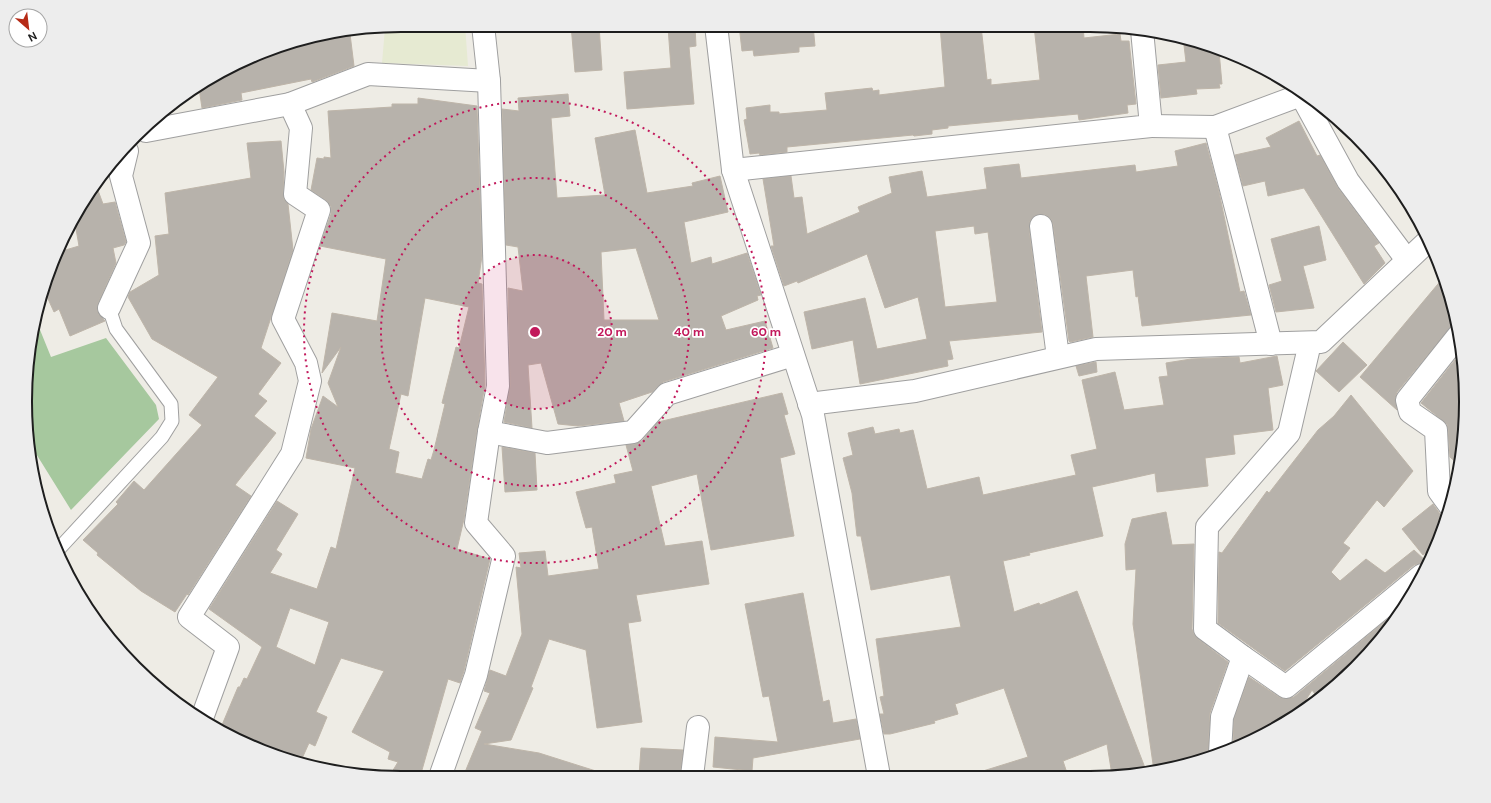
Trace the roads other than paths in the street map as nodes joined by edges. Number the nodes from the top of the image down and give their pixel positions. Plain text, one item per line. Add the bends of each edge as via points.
1 (484, 32) edge
2 (717, 32) edge
3 (1143, 36) edge
4 (489, 81) junction
5 (1298, 96) edge
6 (1304, 101) edge
7 (290, 104) junction
8 (1152, 126) junction
9 (1215, 127) junction
10 (151, 130) edge
11 (126, 156) edge
12 (733, 170) junction
13 (1041, 226) dead end
14 (1424, 245) edge
15 (1407, 260) junction
16 (109, 308) joint
17 (1454, 341) edge
18 (1310, 343) junction
19 (1271, 344) junction
20 (794, 355) junction
21 (1058, 358) junction
22 (809, 404) junction
23 (489, 432) junction
24 (1445, 500) edge
25 (61, 546) edge
26 (1409, 585) edge
27 (1243, 657) junction
28 (204, 713) edge
29 (698, 727) dead end
30 (1220, 747) edge
31 (442, 771) edge
32 (693, 771) edge
33 (878, 771) edge

1 - 4 street
2 - 12 street
3 - 8 street
4 - 7 street via 368,74
4 - 23 street via 498,386
5 - 9 street
6 - 15 street via 1348,181
7 - 10 street
7 - 28 street via 301,128 295,194 319,210 283,319 306,363 310,381 292,454 189,617 228,647
8 - 9 street
8 - 12 street
9 - 19 street
11 - 16 street via 121,176 139,243
12 - 20 street
13 - 21 street
14 - 15 street
15 - 18 street via 1321,342
16 - 25 lane via 116,329 171,404 172,421 162,437
17 - 24 street via 1406,400 1410,412 1436,430 1439,491
18 - 19 street
18 - 27 street via 1289,433 1207,527 1205,630
19 - 21 street via 1096,348
20 - 22 street
20 - 23 street via 667,394 633,432 547,443
21 - 22 street via 915,391
22 - 33 street
23 - 31 street via 476,523 504,556 476,674
26 - 27 street via 1286,687
27 - 30 street via 1222,717
29 - 32 street

